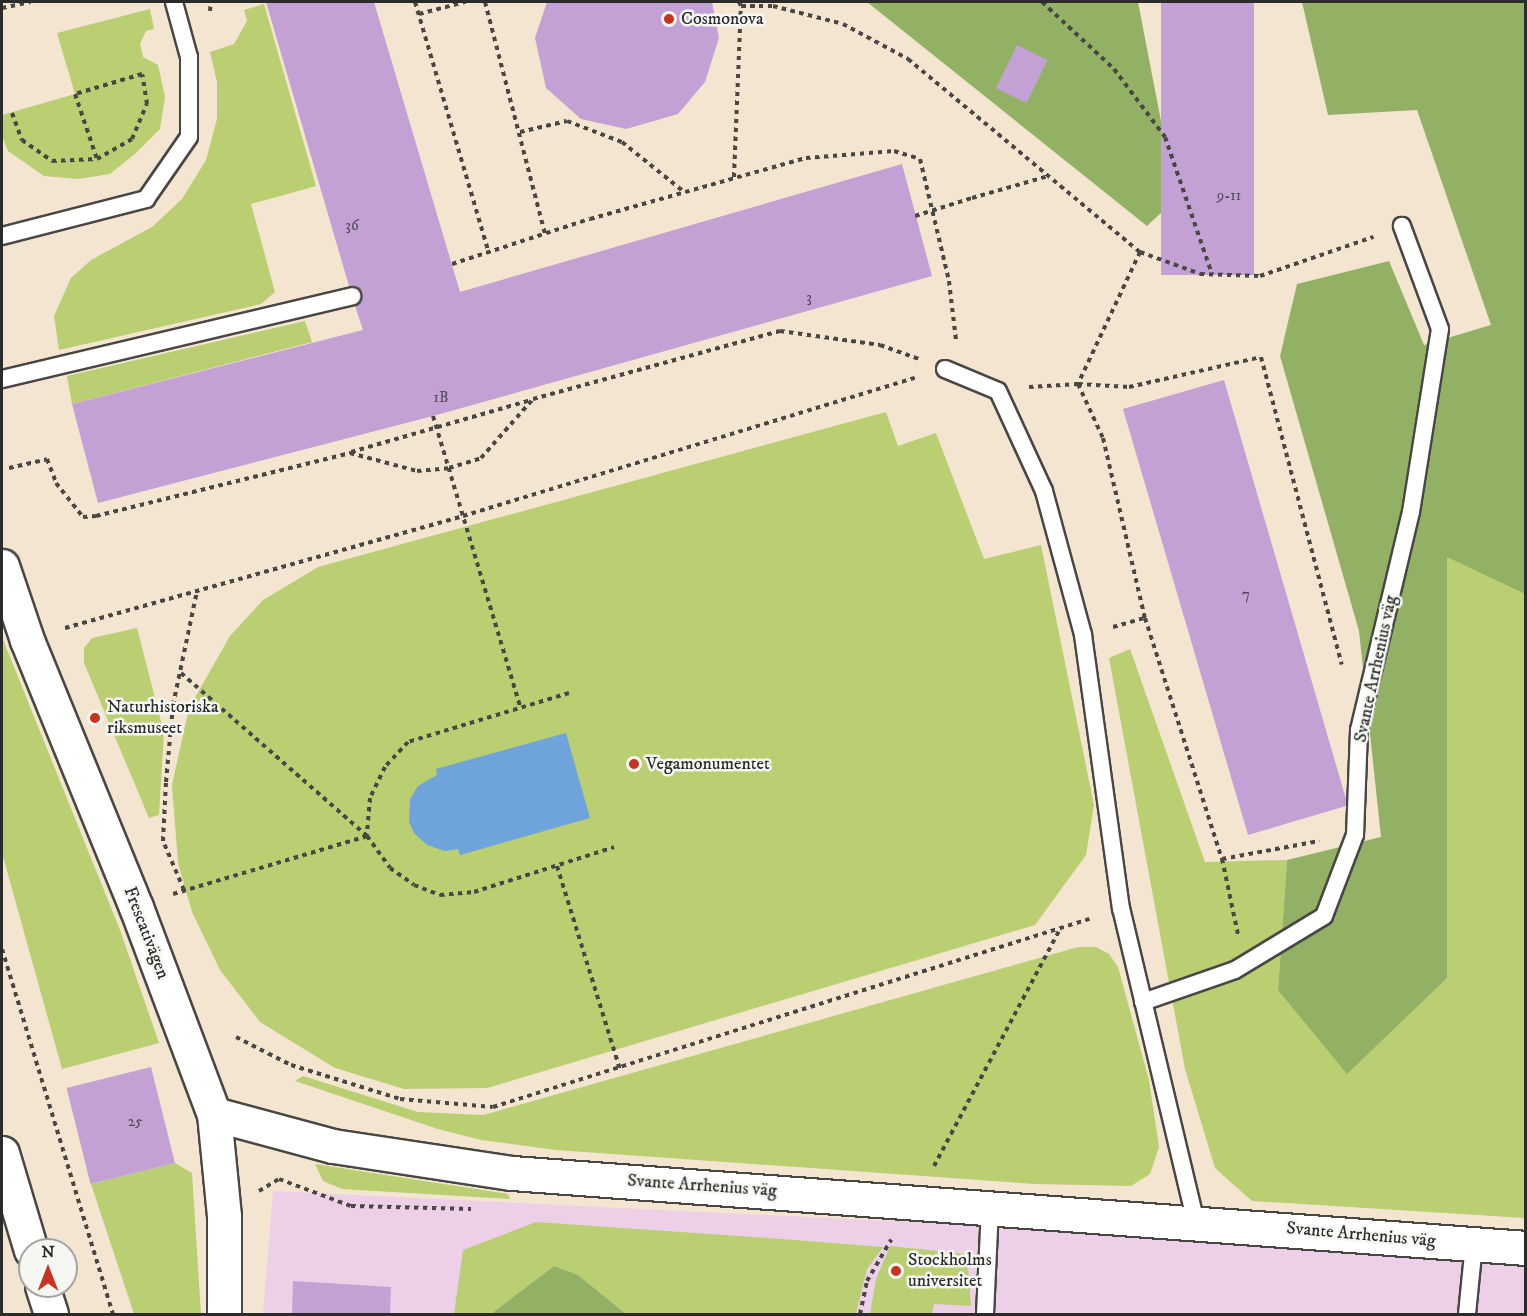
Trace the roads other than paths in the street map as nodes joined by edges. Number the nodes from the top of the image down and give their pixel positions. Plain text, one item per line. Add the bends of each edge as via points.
1 (174, 2) edge
2 (1402, 226) road end
3 (2, 236) edge
4 (352, 296) dead end
5 (945, 369) road end
6 (2, 379) edge
7 (2, 566) edge
8 (1143, 1002) junction
9 (214, 1114) junction
10 (2, 1154) edge
11 (990, 1208) junction
12 (1196, 1222) junction
13 (27, 1238) edge
14 (1474, 1244) junction
15 (1526, 1248) edge
16 (46, 1298) edge
17 (51, 1314) edge
18 (224, 1314) edge
19 (985, 1314) edge
20 (1467, 1314) edge

1 - 3 lane via 189,57 189,137 146,199
2 - 8 lane, Svante Arrhenius väg via 1440,329 1411,512 1359,730 1355,835 1324,916 1235,970
4 - 6 lane
5 - 8 lane via 998,391 1044,491 1083,635 1121,908
7 - 9 street, Frescativägen via 27,640 136,907
8 - 12 lane
9 - 11 street, Svante Arrhenius väg via 333,1146 512,1173
9 - 18 street, Frescativägen via 224,1216
10 - 13 street
11 - 12 street, Svante Arrhenius väg
11 - 19 lane
12 - 14 street, Svante Arrhenius väg
14 - 15 street, Svante Arrhenius väg
14 - 20 lane
16 - 17 street

